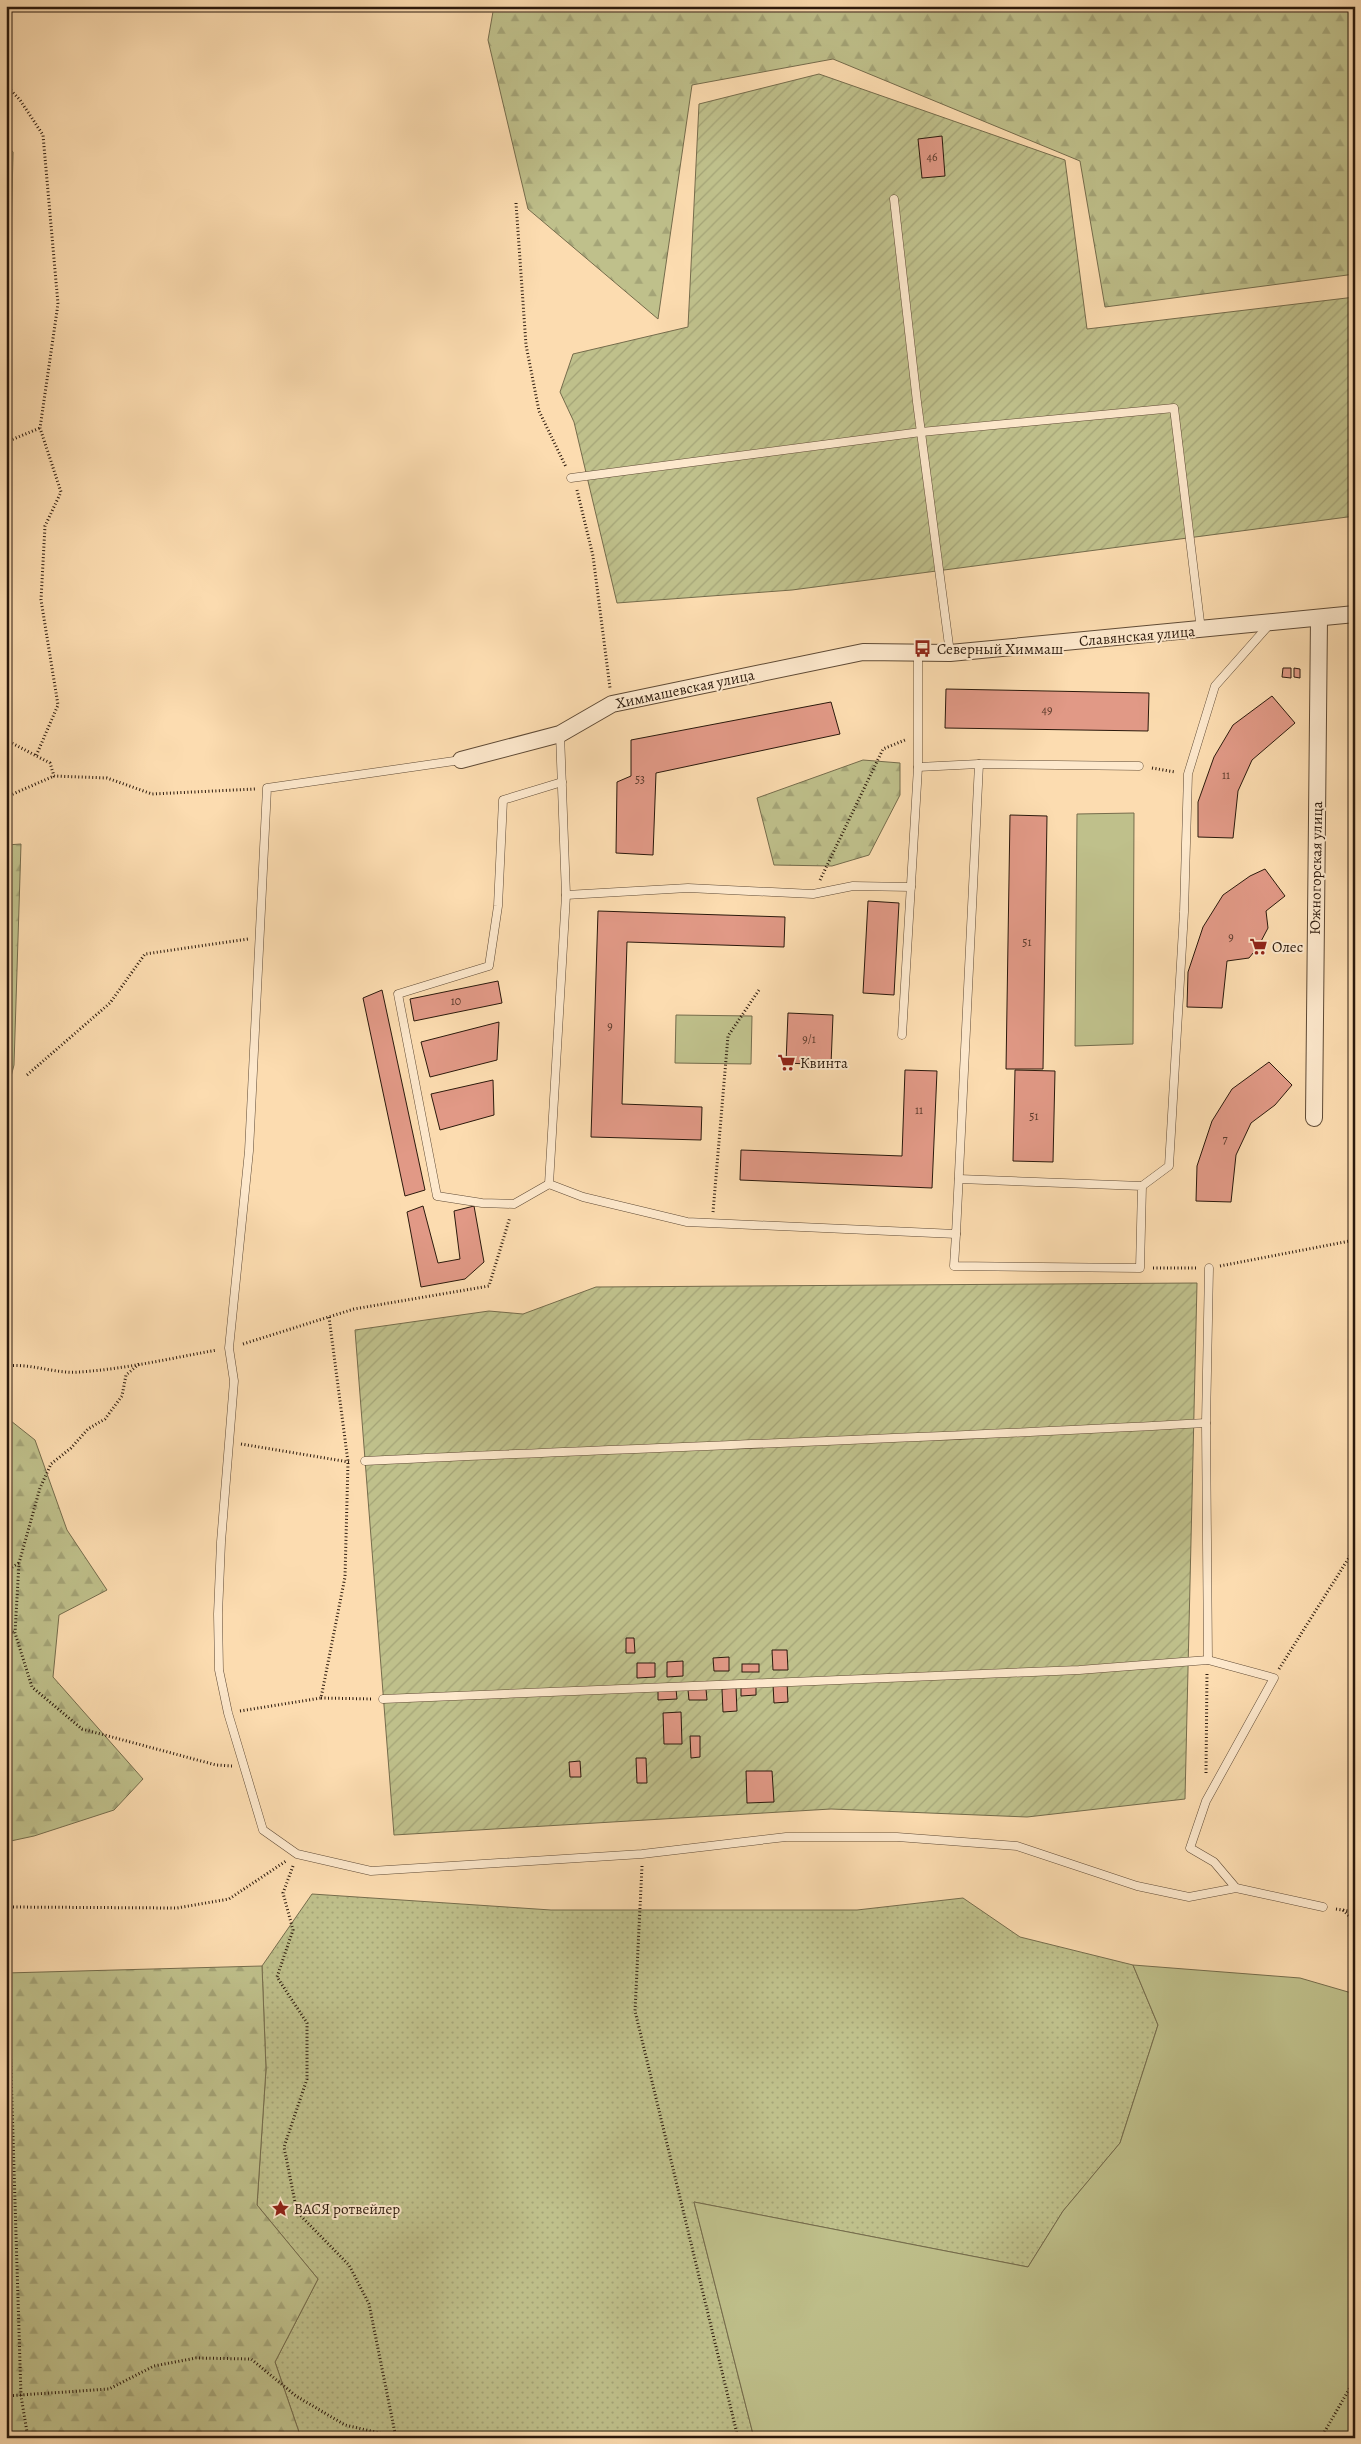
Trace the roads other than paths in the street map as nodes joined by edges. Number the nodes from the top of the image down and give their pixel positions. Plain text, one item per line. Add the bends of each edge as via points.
1 (894, 199) dead end
2 (921, 432) junction
3 (571, 478) road end
4 (1355, 614) edge
5 (1319, 618) junction
6 (1271, 623) junction
7 (1201, 630) junction
8 (918, 652) junction
9 (950, 653) junction
10 (560, 734) junction
11 (461, 760) joint
12 (979, 764) junction
13 (1139, 766) road end
14 (918, 767) junction
15 (562, 782) junction
16 (911, 887) junction
17 (566, 896) junction
18 (902, 1035) dead end
19 (1314, 1118) dead end
20 (959, 1179) junction
21 (549, 1184) junction
22 (1142, 1186) junction
23 (956, 1234) junction
24 (1209, 1268) road end
25 (1206, 1423) junction
26 (365, 1461) road end
27 (1208, 1660) junction
28 (383, 1699) road end
29 (1236, 1888) junction
30 (1323, 1907) road end

1 - 2 lane
2 - 3 lane
2 - 7 lane via 1174,408
2 - 9 lane
4 - 5 street, Славянская улица
5 - 6 street, Славянская улица
5 - 19 street, Южногорская улица
6 - 7 street, Славянская улица
6 - 22 lane via 1215,686 1188,774 1184,912 1169,1166
7 - 9 street, Славянская улица
8 - 9 street, Славянская улица
8 - 10 street, Химмашевская улица via 863,652 612,704
8 - 14 lane
10 - 11 street, Химмашевская улица
10 - 15 lane
11 - 29 lane via 267,788 249,1151 229,1348 234,1381 218,1614 219,1670 228,1713 264,1830 297,1854 371,1871 642,1854 786,1837 897,1837 1017,1846 1137,1886 1189,1897
12 - 13 lane
12 - 14 lane
12 - 20 lane
14 - 16 lane
15 - 17 lane
15 - 21 lane via 503,800 498,906 489,966 398,994 437,1196 514,1204
16 - 17 lane via 853,886 813,894 688,888
16 - 18 lane
17 - 21 lane
20 - 22 lane
20 - 23 lane
21 - 23 lane via 583,1197 678,1220
22 - 23 lane via 1140,1268 954,1266
24 - 25 lane
25 - 26 lane
25 - 27 lane
27 - 28 lane via 1079,1670
27 - 29 lane via 1274,1678 1206,1801 1190,1848 1214,1862
29 - 30 lane

